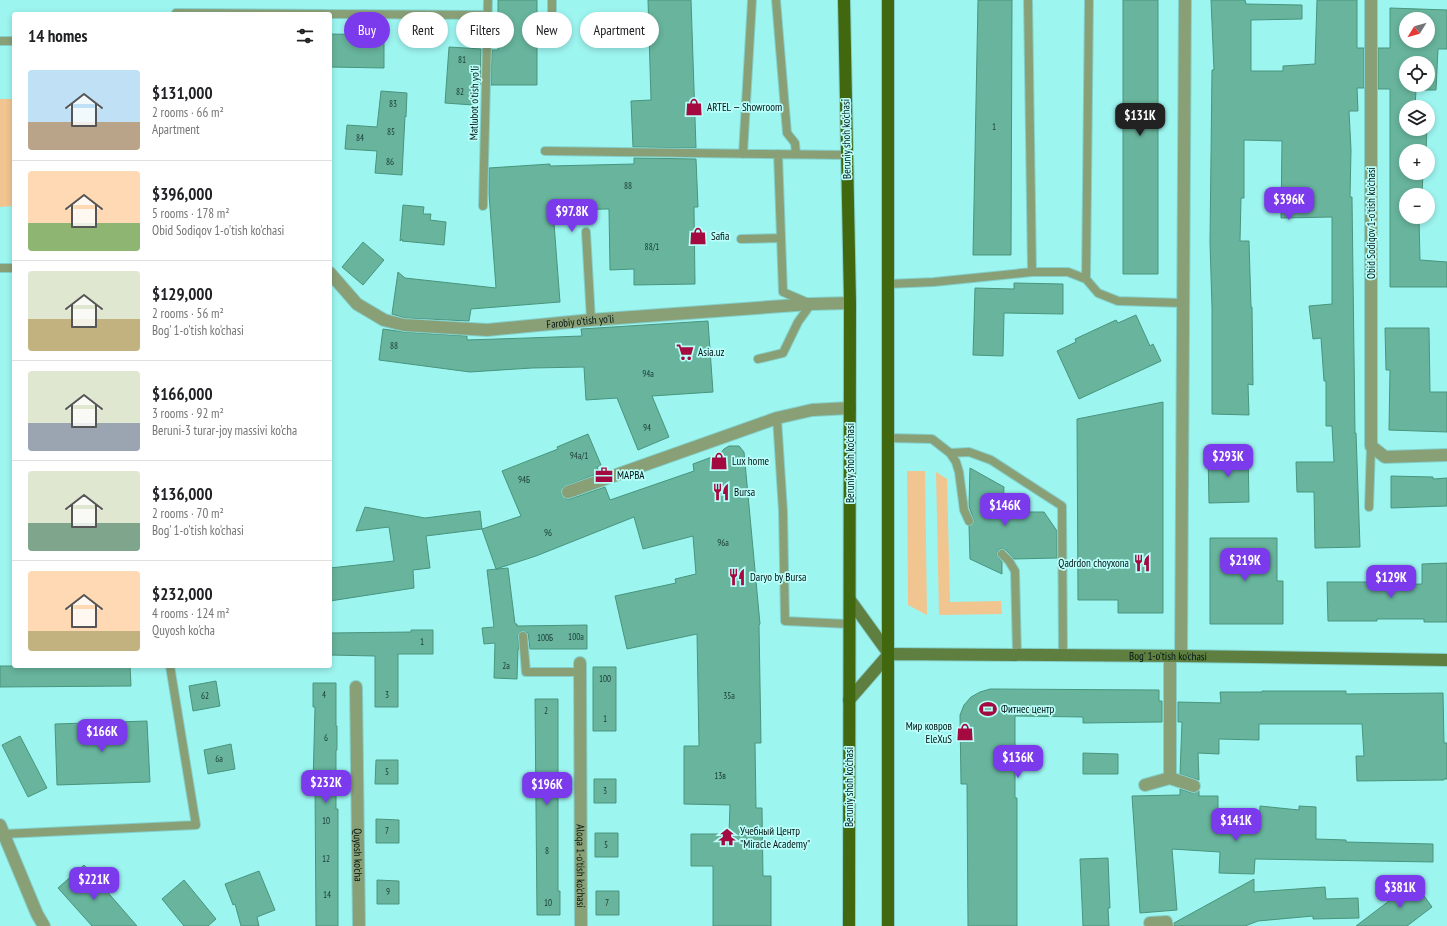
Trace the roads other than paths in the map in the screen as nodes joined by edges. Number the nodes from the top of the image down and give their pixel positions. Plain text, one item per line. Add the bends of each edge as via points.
1 (488, 0) edge
2 (552, 0) edge
3 (752, 0) edge
4 (776, 0) edge
5 (844, 0) edge
6 (888, 0) edge
7 (1028, 0) edge
8 (1089, 0) edge
9 (1186, 0) edge
10 (1371, 0) edge
11 (488, 12) edge
12 (552, 12) edge
13 (332, 14) edge
14 (456, 15) edge
15 (0, 41) edge
16 (12, 41) edge
17 (487, 48) edge
18 (545, 151) dead end
19 (743, 154) junction
20 (778, 154) junction
21 (796, 154) junction
22 (846, 155) junction
23 (483, 206) dead end
24 (586, 232) dead end
25 (781, 238) junction
26 (741, 239) dead end
27 (0, 268) edge
28 (12, 268) edge
29 (1032, 272) junction
30 (332, 275) edge
31 (1086, 279) junction
32 (888, 284) junction
33 (850, 303) junction
34 (1182, 303) junction
35 (811, 304) junction
36 (591, 320) junction
37 (758, 359) dead end
38 (850, 408) junction
39 (777, 418) junction
40 (889, 438) junction
41 (1372, 446) junction
42 (950, 454) junction
43 (1447, 455) edge
44 (568, 492) dead end
45 (1369, 507) dead end
46 (969, 521) dead end
47 (1002, 554) dead end
48 (850, 600) junction
49 (849, 624) junction
50 (523, 636) dead end
51 (889, 654) junction
52 (1017, 654) junction
53 (1063, 655) junction
54 (1175, 656) junction
55 (1447, 660) edge
56 (580, 667) joint
57 (170, 668) edge
58 (356, 687) dead end
59 (849, 700) junction
60 (1170, 778) junction
61 (1145, 785) dead end
62 (1194, 786) dead end
63 (2, 829) edge
64 (1150, 923) dead end
65 (44, 926) edge
66 (359, 926) edge
67 (581, 926) edge
68 (849, 926) edge
69 (888, 926) edge
70 (1168, 926) edge

1 - 11 lane, Matlubot o'tish yo'li
2 - 12 lane
3 - 19 lane
4 - 21 lane via 787,132 795,143
5 - 22 main road, Beruniy shoh ko'chasi
6 - 32 main road
7 - 29 lane
8 - 31 lane
9 - 34 street
10 - 41 street, Obid Sodiqov 1-o'tish ko'chasi
13 - 14 lane
15 - 16 lane
17 - 23 lane, Matlubot o'tish yo'li
18 - 19 lane
19 - 20 lane
20 - 21 lane
20 - 25 lane
21 - 22 lane
22 - 33 main road, Beruniy shoh ko'chasi
24 - 36 lane
25 - 26 lane
25 - 35 lane via 783,292
27 - 28 lane
29 - 31 lane via 1068,272
29 - 32 lane
30 - 36 street, Farobiy o'tish yo'li via 356,304 384,320 404,325 487,330
31 - 34 lane via 1098,293 1118,301
32 - 40 main road
33 - 35 street, Farobiy o'tish yo'li
33 - 38 main road, Beruniy shoh ko'chasi
34 - 54 street
35 - 36 street, Farobiy o'tish yo'li
35 - 37 lane via 798,322 784,353
38 - 39 street via 812,410
38 - 48 main road, Beruniy shoh ko'chasi
39 - 44 street
39 - 49 lane via 783,510 784,622
40 - 42 lane via 932,439
40 - 51 main road
41 - 43 street via 1385,456
41 - 45 lane
42 - 46 lane via 956,462 964,510
42 - 53 lane via 969,452 991,460 1062,506
47 - 52 lane via 1015,571
48 - 49 main road, Beruniy shoh ko'chasi
48 - 51 street
49 - 59 main road, Beruniy shoh ko'chasi
50 - 56 lane via 526,672
51 - 52 street, Bog' 1-o'tish ko'chasi
51 - 59 street
51 - 69 main road
52 - 53 street, Bog' 1-o'tish ko'chasi
53 - 54 street, Bog' 1-o'tish ko'chasi
54 - 55 street, Bog' 1-o'tish ko'chasi
54 - 60 street
56 - 67 street, Aloqa 1-o'tish ko'chasi
57 - 63 lane via 196,824
58 - 66 street, Quyosh ko'cha
59 - 68 main road, Beruniy shoh ko'chasi
60 - 61 street
60 - 62 street
63 - 65 street
64 - 70 street via 1166,922

